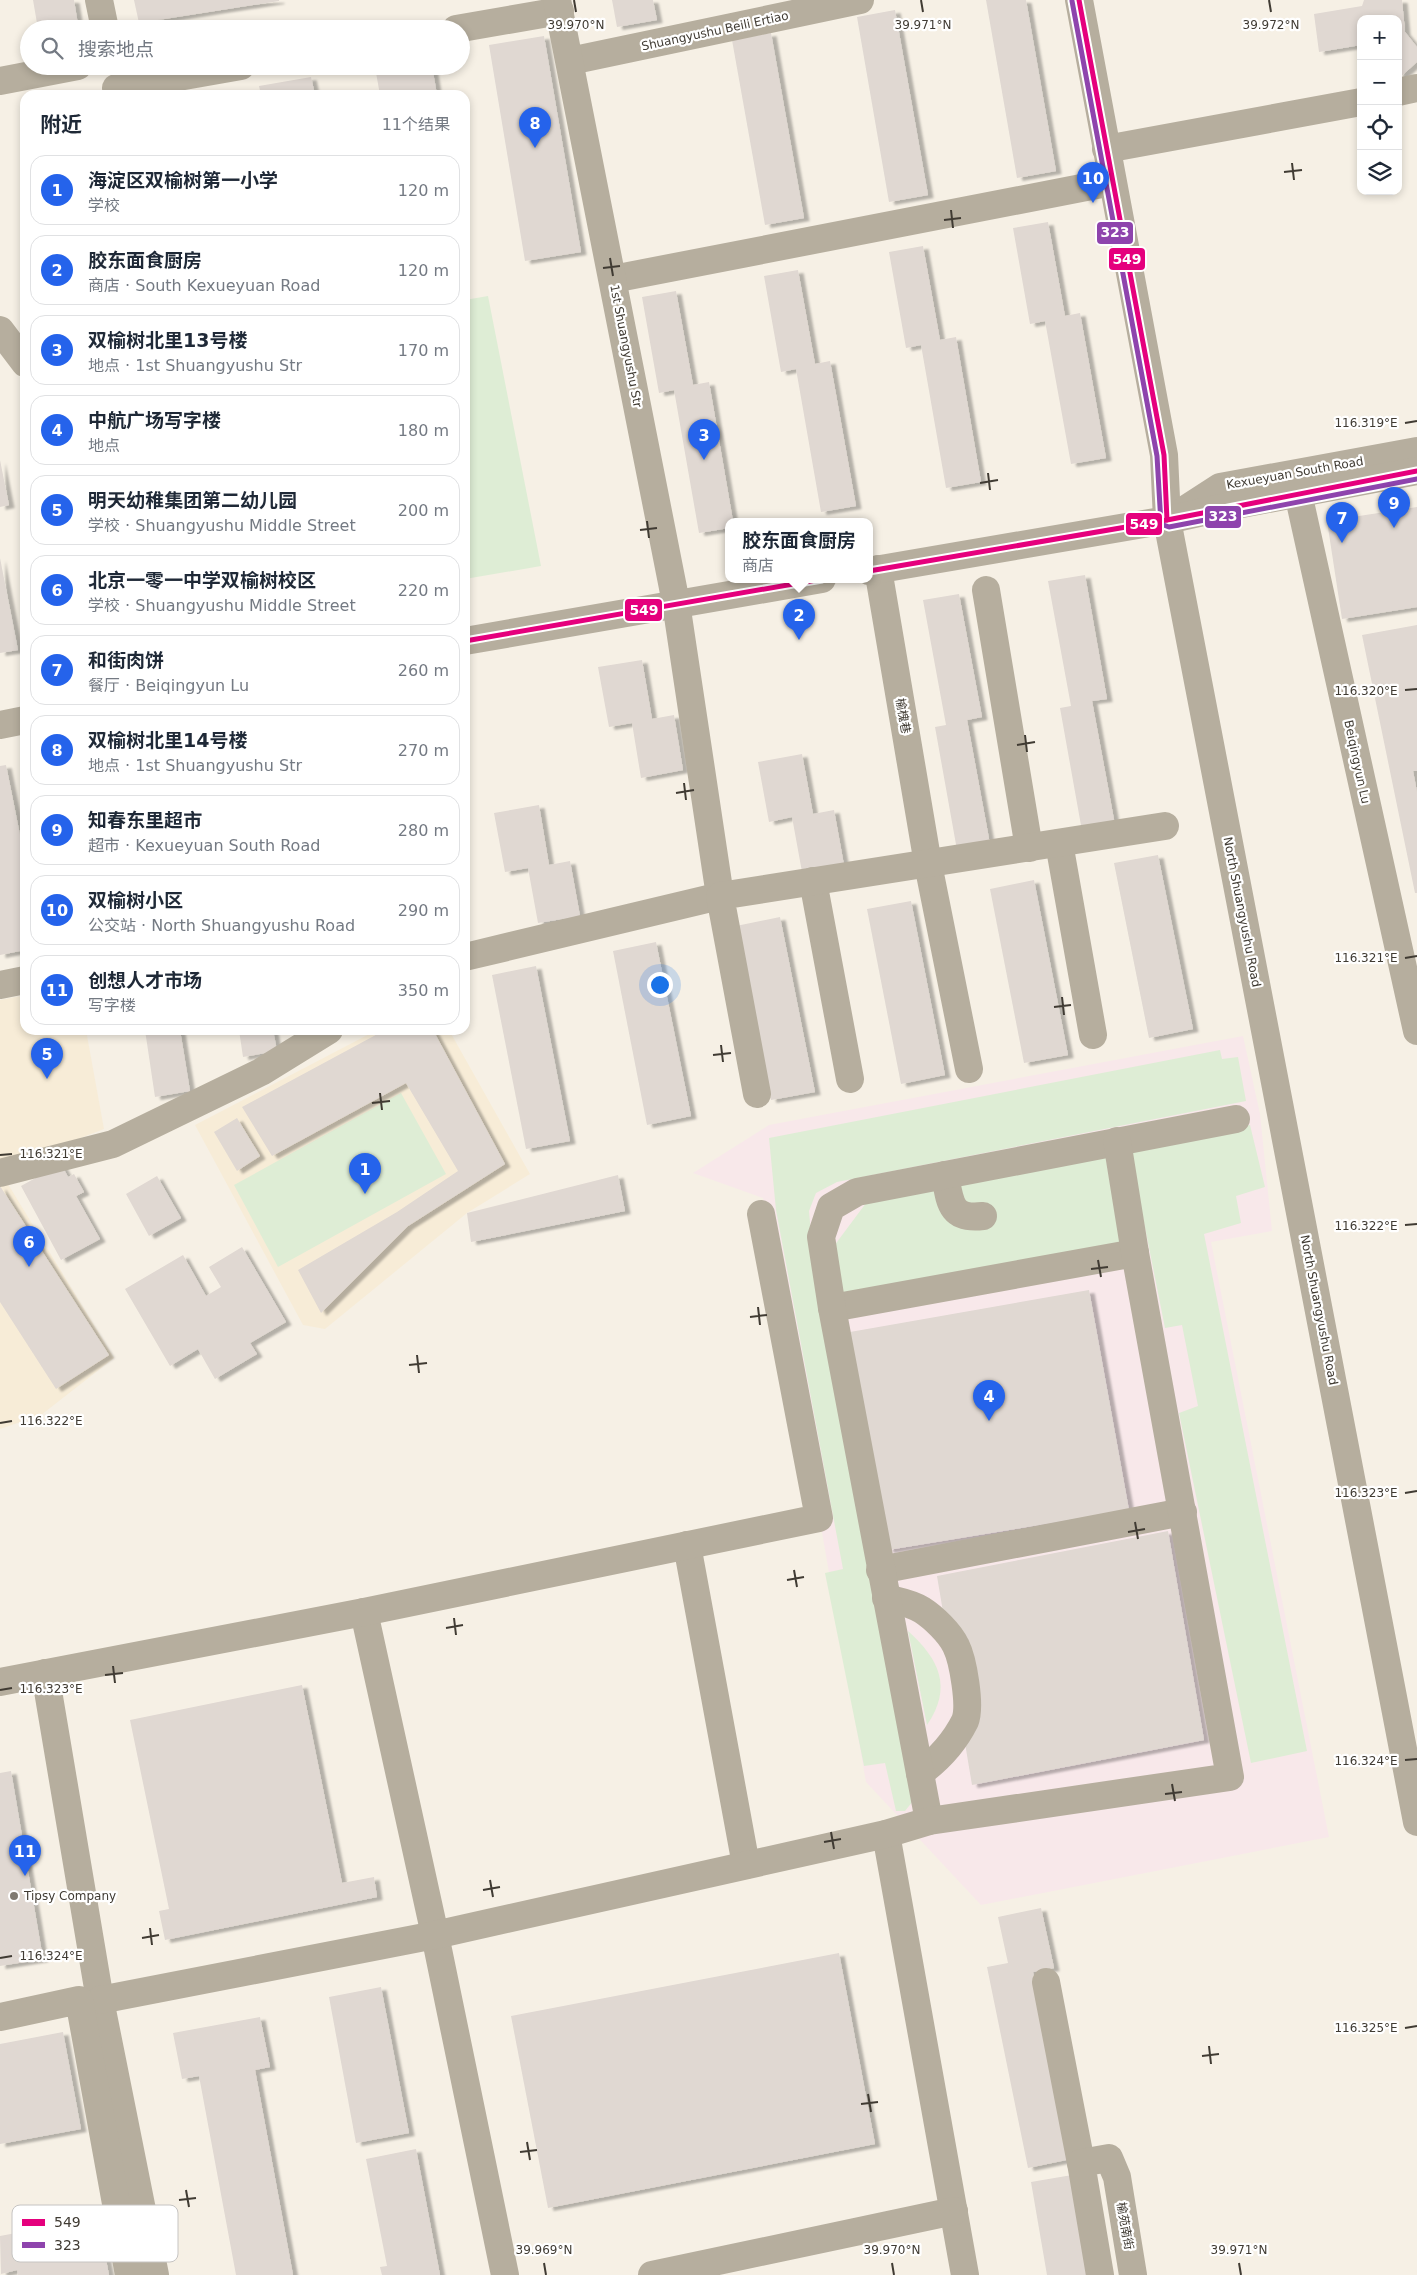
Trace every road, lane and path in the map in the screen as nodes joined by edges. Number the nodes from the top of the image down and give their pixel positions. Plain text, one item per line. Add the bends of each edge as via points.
1 (99, 0) edge
2 (860, 0) edge
3 (1078, 0) edge
4 (559, 5) edge
5 (103, 20) edge
6 (470, 26) edge
7 (570, 61) junction
8 (31, 75) edge
9 (174, 75) edge
10 (0, 81) edge
11 (115, 83) edge
12 (1417, 88) edge
13 (1402, 91) edge
14 (1357, 103) edge
15 (1106, 149) junction
16 (1112, 182) junction
17 (613, 279) junction
18 (0, 330) edge
19 (20, 356) edge
20 (1417, 451) edge
21 (1417, 471) edge
22 (1298, 493) junction
23 (1167, 520) junction
24 (873, 570) edge
25 (798, 583) edge
26 (986, 590) dead end
27 (676, 603) junction
28 (470, 641) edge
29 (20, 721) edge
30 (0, 725) edge
31 (1165, 826) dead end
32 (1059, 843) junction
33 (1029, 848) junction
34 (928, 864) junction
35 (813, 881) junction
36 (720, 896) junction
37 (470, 957) edge
38 (20, 981) edge
39 (0, 985) edge
40 (1417, 1031) edge
41 (321, 1035) edge
42 (1093, 1035) dead end
43 (969, 1068) dead end
44 (850, 1079) dead end
45 (757, 1094) dead end
46 (1236, 1119) dead end
47 (1116, 1141) junction
48 (0, 1173) edge
49 (945, 1175) junction
50 (761, 1214) dead end
51 (984, 1216) dead end
52 (1135, 1253) junction
53 (832, 1308) junction
54 (1183, 1512) junction
55 (687, 1545) junction
56 (880, 1570) junction
57 (886, 1598) junction
58 (364, 1612) junction
59 (45, 1673) junction
60 (0, 1682) edge
61 (920, 1773) junction
62 (929, 1821) junction
63 (1417, 1822) edge
64 (886, 1834) junction
65 (746, 1866) junction
66 (435, 1935) junction
67 (1046, 1982) dead end
68 (100, 2000) junction
69 (0, 2017) edge
70 (1081, 2163) junction
71 (116, 2205) edge
72 (141, 2205) edge
73 (954, 2211) junction
74 (127, 2262) edge
75 (152, 2262) edge
76 (129, 2275) edge
77 (155, 2275) edge
78 (505, 2275) edge
79 (652, 2275) edge
80 (965, 2275) edge
81 (1100, 2275) edge
82 (1133, 2275) edge

1 - 5 street
2 - 7 street, Shuangyushu Beili Ertiao
3 - 15 street, North Shuangyushu Road
4 - 6 street
4 - 7 street, 1st Shuangyushu Str
7 - 17 street, 1st Shuangyushu Str
8 - 10 street
9 - 11 street
12 - 13 street
14 - 15 street
15 - 16 street, North Shuangyushu Road
16 - 17 street
16 - 23 street, North Shuangyushu Road via 1164,456
17 - 27 street, 1st Shuangyushu Str
18 - 19 street
20 - 23 street, Kexueyuan South Road via 1220,487
21 - 22 street, Kexueyuan South Road
22 - 23 street, Kexueyuan South Road
22 - 40 street, Beiqingyun Lu
23 - 24 street
23 - 63 street, North Shuangyushu Road
24 - 34 street, 榆槐巷
25 - 27 street
26 - 33 street
27 - 28 street
27 - 36 street, 1st Shuangyushu Str
29 - 30 street
31 - 32 street
32 - 33 street
32 - 42 street
33 - 34 street
34 - 35 street
34 - 43 street, 榆槐巷
35 - 36 street
35 - 44 street
36 - 37 street
36 - 45 street, 1st Shuangyushu Str
38 - 39 street
41 - 48 street via 261,1072 113,1144
46 - 47 street
47 - 49 street
47 - 52 street
49 - 51 street via 955,1210 964,1217
49 - 53 street via 857,1192 831,1207 821,1237
50 - 55 street via 819,1518
52 - 53 street
52 - 54 street
53 - 56 street
54 - 56 street
54 - 62 street via 1230,1776
55 - 58 street
55 - 65 street
56 - 57 street
57 - 61 street
57 - 61 street via 921,1609 938,1623 956,1645 962,1667 966,1719 935,1762
58 - 59 street
58 - 66 street
59 - 60 street
59 - 68 street
61 - 62 street
62 - 64 street
64 - 65 street
64 - 73 street
65 - 66 street
66 - 68 street
66 - 78 street
67 - 70 street
68 - 72 street
69 - 71 street via 79,2000
70 - 81 street
70 - 82 street, 榆苑南街 via 1109,2158 1117,2177
73 - 79 street
73 - 80 street
74 - 76 street
75 - 77 street

